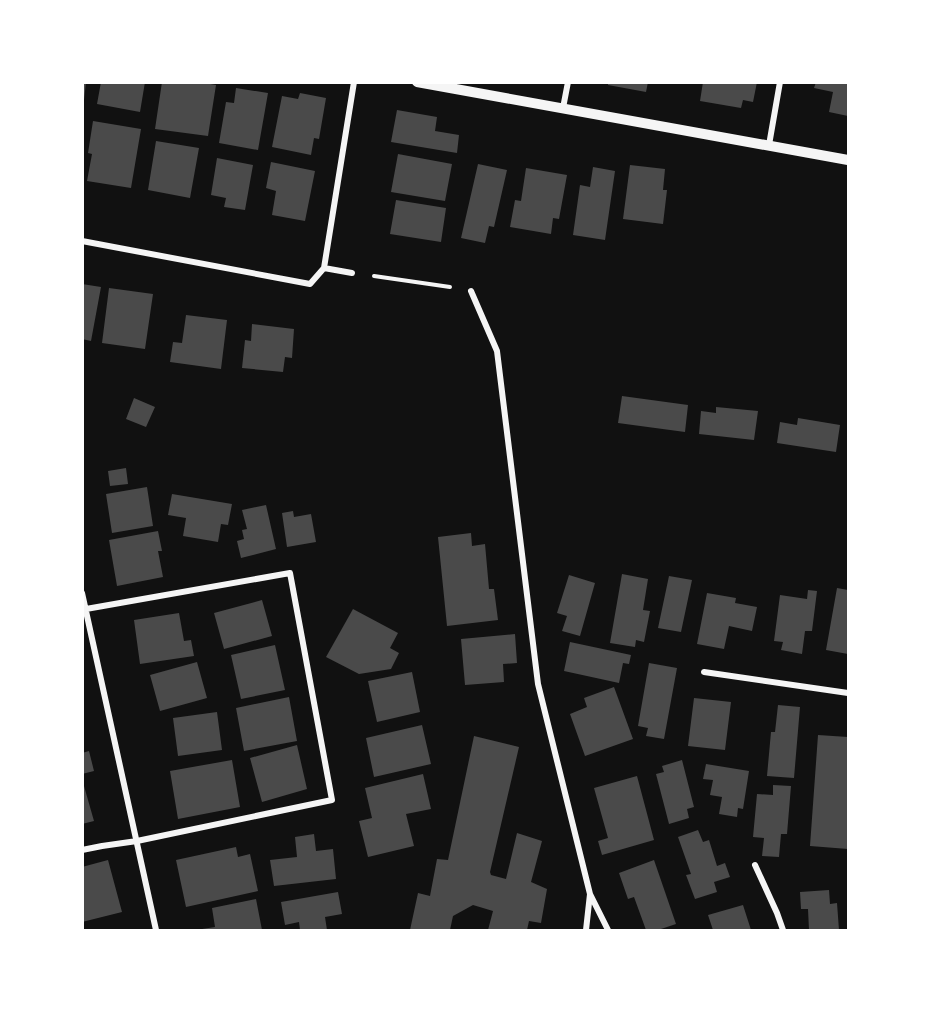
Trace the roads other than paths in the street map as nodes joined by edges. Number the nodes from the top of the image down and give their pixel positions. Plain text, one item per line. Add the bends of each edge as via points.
1 (354, 82) edge
2 (417, 82) edge
3 (568, 82) edge
4 (780, 82) edge
5 (563, 108) junction
6 (769, 145) junction
7 (849, 160) edge
8 (82, 241) edge
9 (324, 268) junction
10 (352, 273) road end
11 (471, 291) road end
12 (82, 593) edge
13 (86, 609) junction
14 (704, 672) dead end
15 (849, 693) edge
16 (137, 841) junction
17 (82, 850) edge
18 (754, 865) dead end
19 (590, 894) junction
20 (156, 930) edge
21 (586, 930) edge
22 (608, 930) edge
23 (783, 930) edge

1 - 9 street
2 - 5 street
3 - 5 street
4 - 6 street
5 - 6 street
6 - 7 street
8 - 9 street via 310,284
9 - 10 street
11 - 19 street via 497,351 538,684
12 - 13 street
13 - 16 street
13 - 16 street via 290,573 332,800
14 - 15 street
16 - 17 street
16 - 20 street
18 - 23 street
19 - 21 street
19 - 22 street

